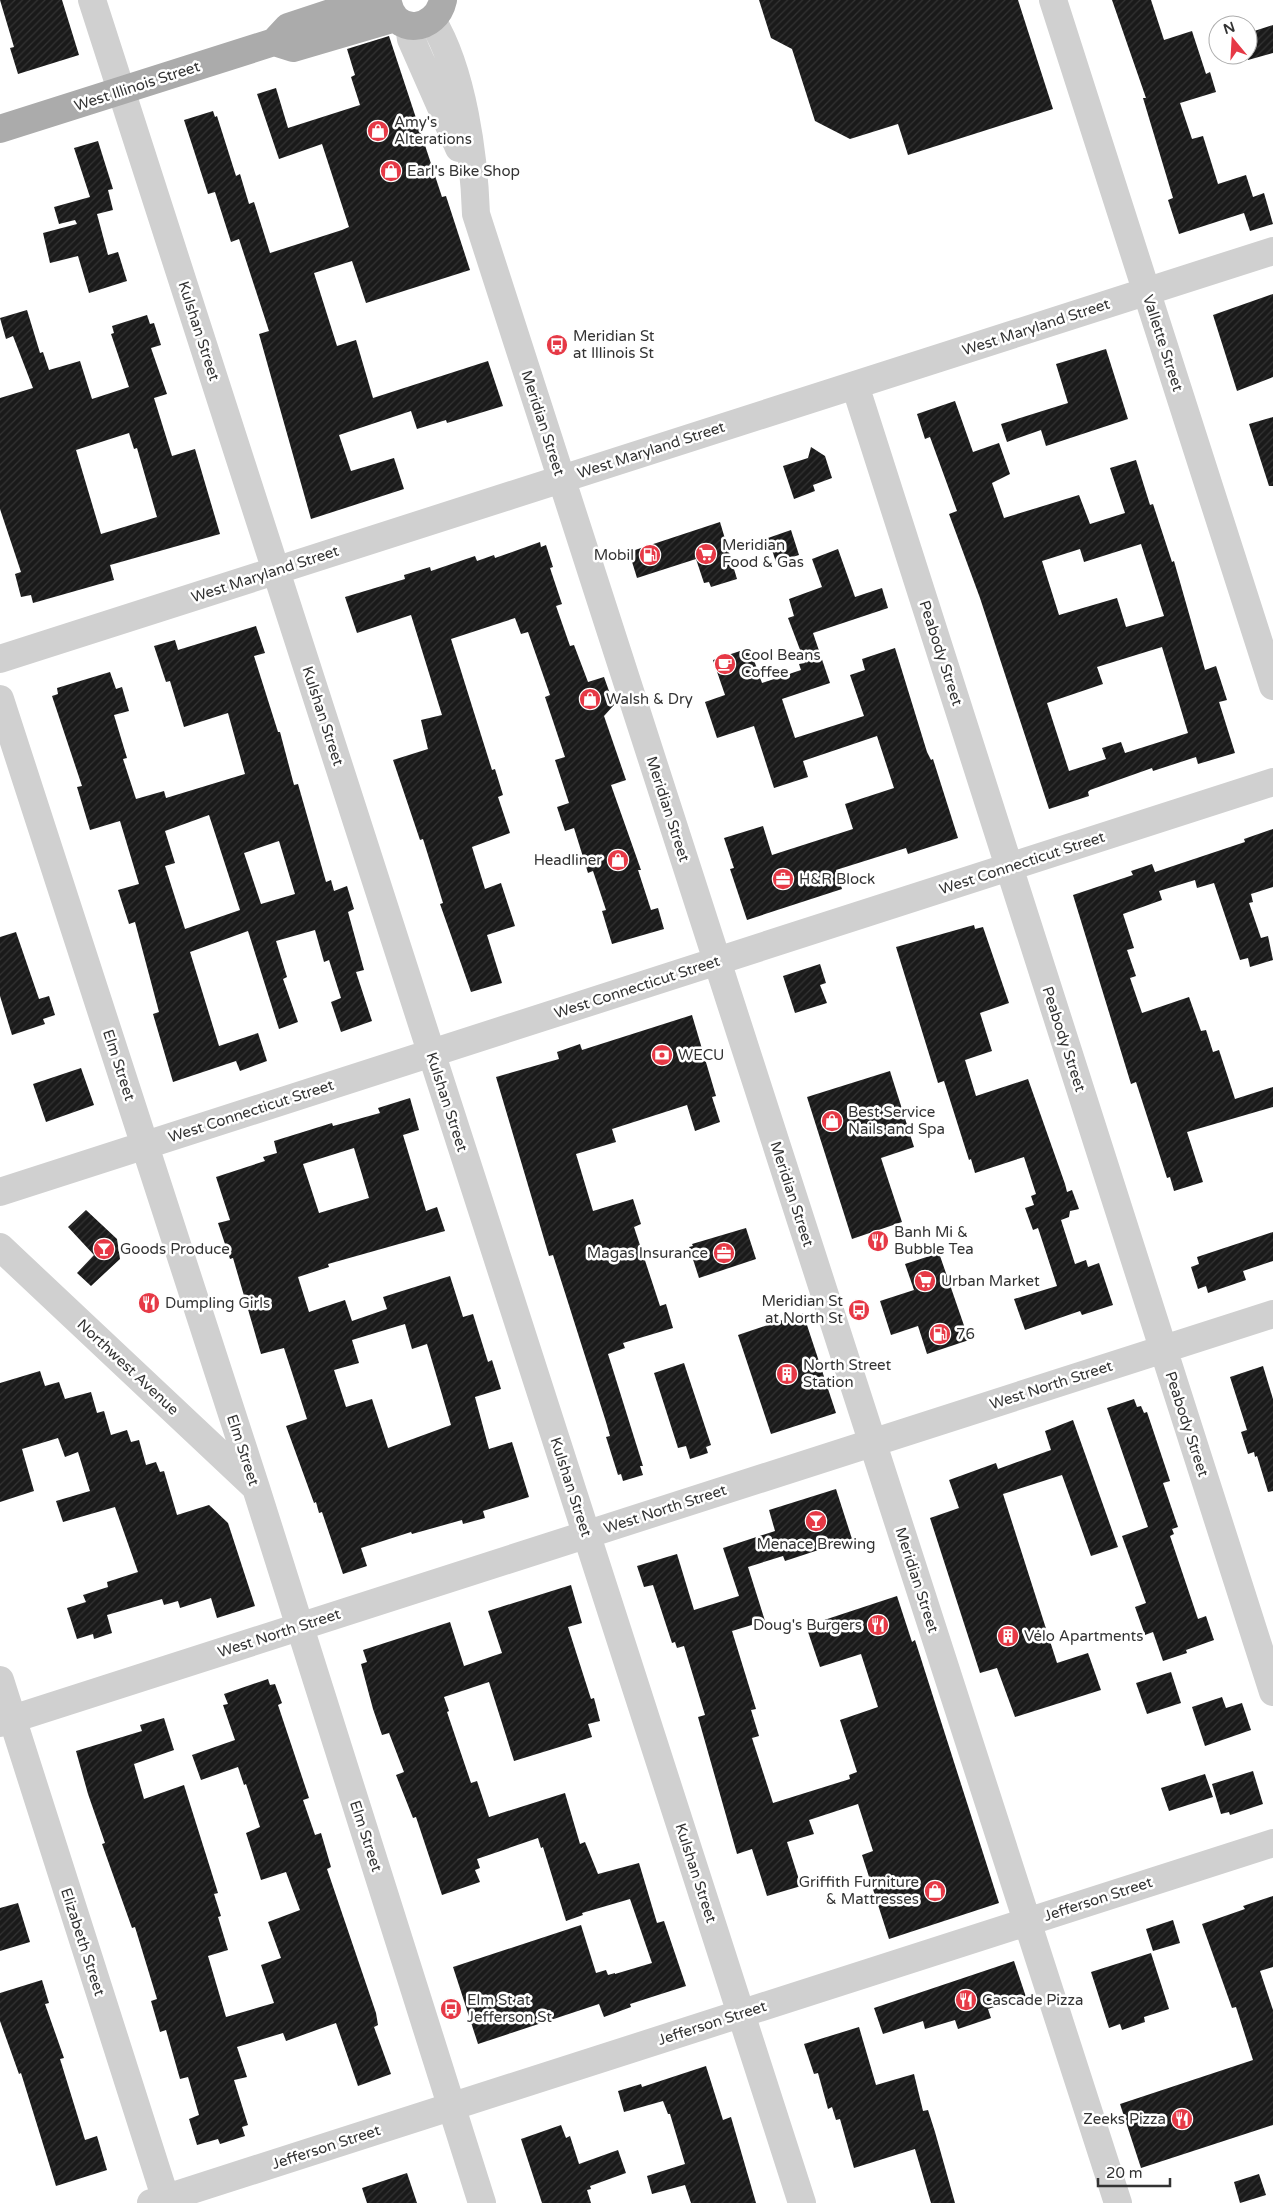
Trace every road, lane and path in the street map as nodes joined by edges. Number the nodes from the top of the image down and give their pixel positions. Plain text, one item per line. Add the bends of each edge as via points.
1 (92, 0) edge
2 (370, 0) edge
3 (1054, 0) edge
4 (423, 10) edge
5 (274, 42) junction
6 (122, 90) junction
7 (0, 129) edge
8 (1273, 251) edge
9 (1147, 291) junction
10 (855, 385) junction
11 (561, 479) junction
12 (276, 571) junction
13 (0, 659) edge
14 (1273, 686) edge
15 (0, 699) edge
16 (1273, 782) edge
17 (1009, 867) junction
18 (717, 962) junction
19 (432, 1053) junction
20 (145, 1145) junction
21 (0, 1192) edge
22 (0, 1247) edge
23 (1273, 1314) edge
24 (1163, 1349) junction
25 (873, 1442) junction
26 (256, 1488) junction
27 (586, 1534) junction
28 (300, 1627) junction
29 (0, 1680) edge
30 (1273, 1692) edge
31 (6, 1721) edge
32 (1273, 1843) edge
33 (1028, 1922) junction
34 (741, 2014) junction
35 (451, 2107) junction
36 (161, 2201) edge
37 (482, 2203) edge
38 (802, 2203) edge
39 (1118, 2203) edge

1 - 6 street, Kulshan Street
2 - 5 main road, West Illinois Street via 288,27
3 - 9 street, Vallette Street
4 - 5 main road, West Illinois Street via 292,48
4 - 11 street, Meridian Street via 411,38 475,184 476,214
5 - 6 main road, West Illinois Street
6 - 7 main road, West Illinois Street
6 - 12 street, Kulshan Street
8 - 9 street, West Maryland Street
9 - 10 street, West Maryland Street
9 - 14 street, Vallette Street
10 - 11 street, West Maryland Street
10 - 17 street, Peabody Street
11 - 12 street, West Maryland Street
11 - 18 street, Meridian Street
12 - 13 street, West Maryland Street
12 - 19 street, Kulshan Street
15 - 20 street, Elm Street
16 - 17 street, West Connecticut Street
17 - 18 street, West Connecticut Street
17 - 24 street, Peabody Street
18 - 19 street, West Connecticut Street
18 - 25 street, Meridian Street
19 - 20 street, West Connecticut Street
19 - 27 street, Kulshan Street
20 - 21 street, West Connecticut Street
20 - 26 street, Elm Street
22 - 26 street, Northwest Avenue
23 - 24 street, West North Street
24 - 25 street, West North Street
24 - 30 street, Peabody Street
25 - 27 street, West North Street
25 - 33 street, Meridian Street
26 - 28 street, Elm Street
27 - 28 street, West North Street
27 - 34 street, Kulshan Street
28 - 31 street, West North Street
28 - 35 street, Elm Street
29 - 31 street, Elizabeth Street
31 - 36 street, Elizabeth Street
32 - 33 street, Jefferson Street
33 - 34 street, Jefferson Street
33 - 39 street, Meridian Street
34 - 35 street, Jefferson Street
34 - 38 street, Kulshan Street
35 - 36 street, Jefferson Street
35 - 37 street, Elm Street

